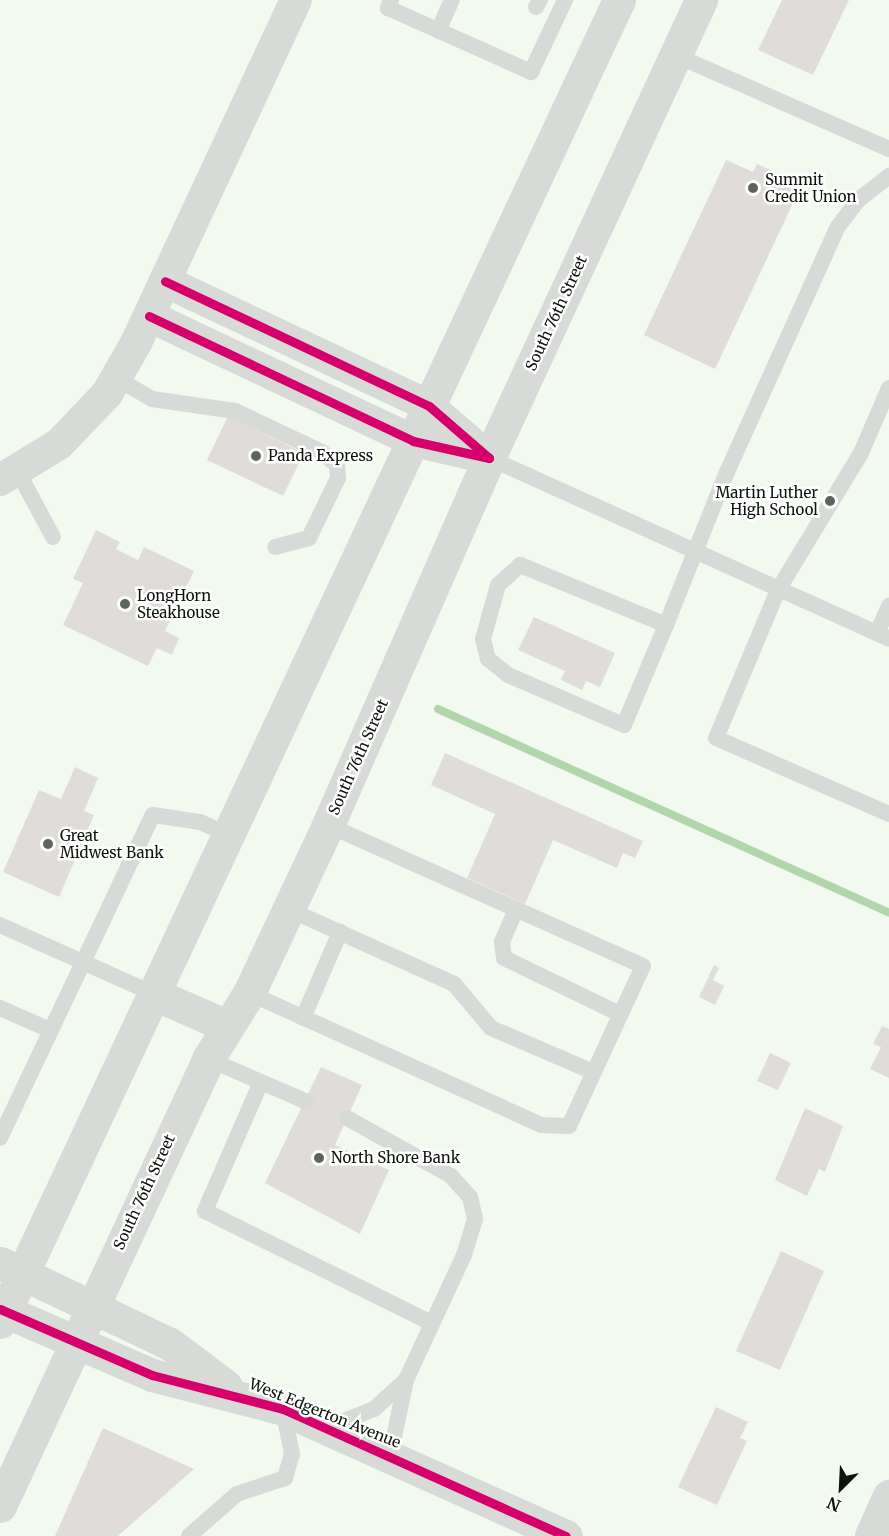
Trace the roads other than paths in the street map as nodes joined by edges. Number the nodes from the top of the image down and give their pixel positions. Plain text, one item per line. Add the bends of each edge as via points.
1 (296, 0) edge
2 (391, 0) edge
3 (452, 0) edge
4 (565, 0) edge
5 (619, 0) edge
6 (701, 0) edge
7 (438, 31) junction
8 (675, 55) junction
9 (889, 149) edge
10 (889, 176) edge
11 (165, 281) junction
12 (149, 316) junction
13 (116, 378) junction
14 (889, 388) edge
15 (429, 406) junction
16 (413, 441) junction
17 (489, 458) junction
18 (8, 475) edge
19 (53, 537) dead end
20 (274, 547) dead end
21 (696, 554) junction
22 (778, 590) junction
23 (889, 606) edge
24 (666, 625) junction
25 (883, 636) edge
26 (889, 814) edge
27 (328, 825) junction
28 (229, 835) junction
29 (288, 909) junction
30 (516, 909) junction
31 (0, 925) edge
32 (340, 932) junction
33 (85, 962) junction
34 (249, 993) junction
35 (154, 994) junction
36 (0, 1008) edge
37 (620, 1014) junction
38 (303, 1018) junction
39 (225, 1025) junction
40 (50, 1030) junction
41 (208, 1059) junction
42 (593, 1072) junction
43 (261, 1082) junction
44 (305, 1101) dead end
45 (348, 1118) dead end
46 (0, 1138) edge
47 (12, 1268) edge
48 (91, 1304) junction
49 (2, 1314) edge
50 (430, 1322) junction
51 (74, 1343) junction
52 (406, 1380) junction
53 (235, 1392) junction
54 (284, 1409) junction
55 (326, 1428) junction
56 (390, 1456) junction
57 (889, 1496) edge
58 (0, 1506) edge
59 (189, 1536) edge
60 (566, 1536) edge
61 (871, 1536) edge

1 - 11 street
2 - 7 lane via 388,8
3 - 7 lane
4 - 7 lane via 531,72 501,52
5 - 15 main road
6 - 8 main road, South 76th Street
8 - 9 lane
8 - 17 main road, South 76th Street
10 - 21 lane via 857,201 837,228 727,472
11 - 12 street
11 - 15 street
12 - 13 street
12 - 16 street
13 - 18 street via 59,444
13 - 20 lane via 153,399 235,411 322,452 337,465 338,478 309,538
14 - 22 lane via 855,462
15 - 16 main road
15 - 17 street
16 - 17 street
16 - 28 main road
17 - 21 lane
17 - 27 main road, South 76th Street
18 - 19 lane
21 - 22 lane
21 - 24 lane
22 - 25 lane
22 - 26 lane via 716,738
23 - 25 lane
24 - 24 lane via 536,568 520,565 498,585 483,639 488,659 508,675 624,725
27 - 29 main road, South 76th Street
27 - 30 lane
28 - 33 lane via 200,822 153,815
28 - 35 main road
29 - 32 lane
29 - 34 main road, South 76th Street
30 - 37 lane via 502,942 504,958
30 - 37 lane via 643,966
31 - 33 lane
32 - 38 lane
32 - 42 lane via 454,984 491,1028
33 - 35 lane
33 - 40 lane
34 - 38 lane
34 - 39 main road, South 76th Street
35 - 39 main road
35 - 47 main road
36 - 40 lane
37 - 42 lane
38 - 42 lane via 551,1128 569,1126
39 - 41 main road, South 76th Street
40 - 46 lane
41 - 43 lane
41 - 48 main road, South 76th Street
43 - 44 lane
43 - 50 lane via 205,1211
45 - 50 lane via 451,1176 470,1197 475,1219 464,1255
47 - 48 main road, West Edgerton Avenue
47 - 49 main road
48 - 51 main road, South 76th Street
48 - 53 main road, West Edgerton Avenue via 170,1344
49 - 51 main road, West Edgerton Avenue
50 - 52 lane
51 - 53 main road, West Edgerton Avenue via 152,1375
51 - 58 main road, South 76th Street
52 - 55 lane via 374,1409
52 - 56 lane
53 - 54 main road, West Edgerton Avenue
54 - 55 main road, West Edgerton Avenue
54 - 59 lane via 292,1454 285,1478 237,1494
55 - 56 main road, West Edgerton Avenue
56 - 60 main road, West Edgerton Avenue
57 - 61 street

